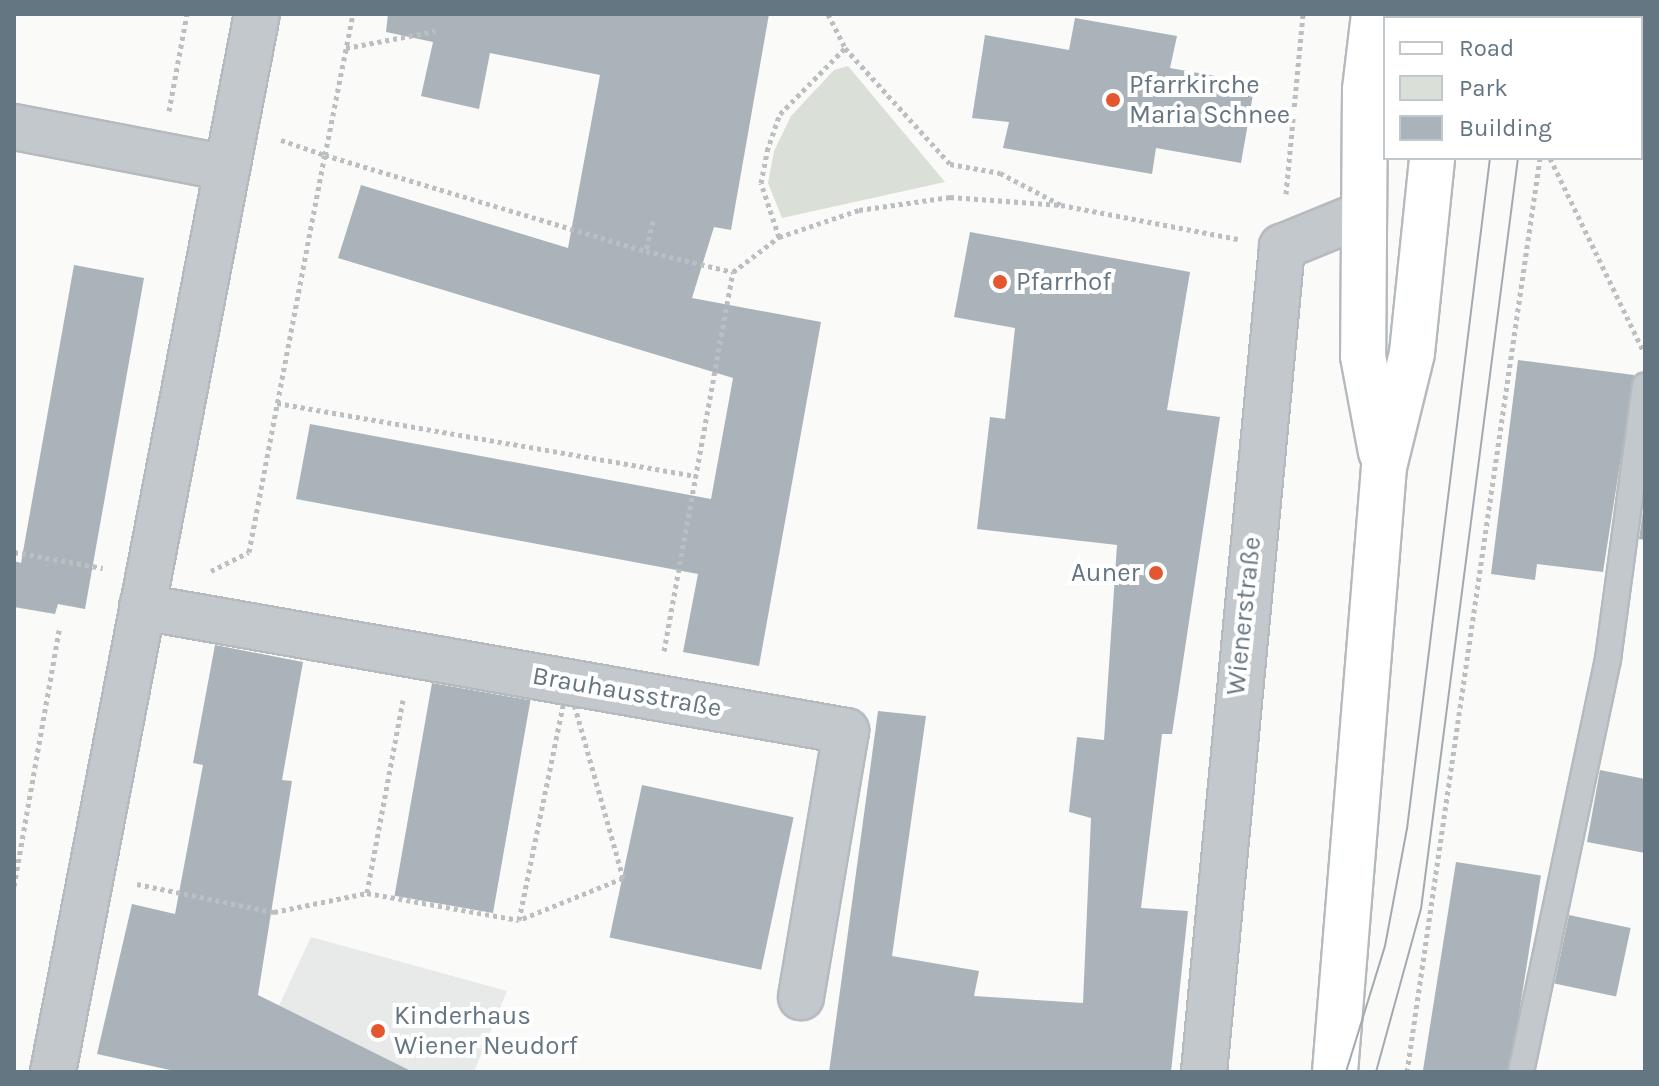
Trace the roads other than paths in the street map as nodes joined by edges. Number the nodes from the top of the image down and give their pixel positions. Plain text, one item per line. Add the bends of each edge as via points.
1 (257, 14) edge
2 (1374, 14) edge
3 (14, 127) edge
4 (1432, 160) edge
5 (227, 168) junction
6 (1363, 214) junction
7 (1645, 385) edge
8 (1384, 467) junction
9 (145, 592) junction
10 (801, 997) dead end
11 (53, 1072) edge
12 (1204, 1072) edge
13 (1335, 1072) edge
14 (1521, 1072) edge

1 - 5 street
2 - 6 main road
3 - 5 street
4 - 8 main road via 1412,353
5 - 9 street
6 - 8 main road via 1363,356
6 - 12 street, Wienerstraße via 1282,247
7 - 14 lane via 1608,659
8 - 13 main road
9 - 10 street, Brauhausstraße via 411,654 846,731
9 - 11 street

